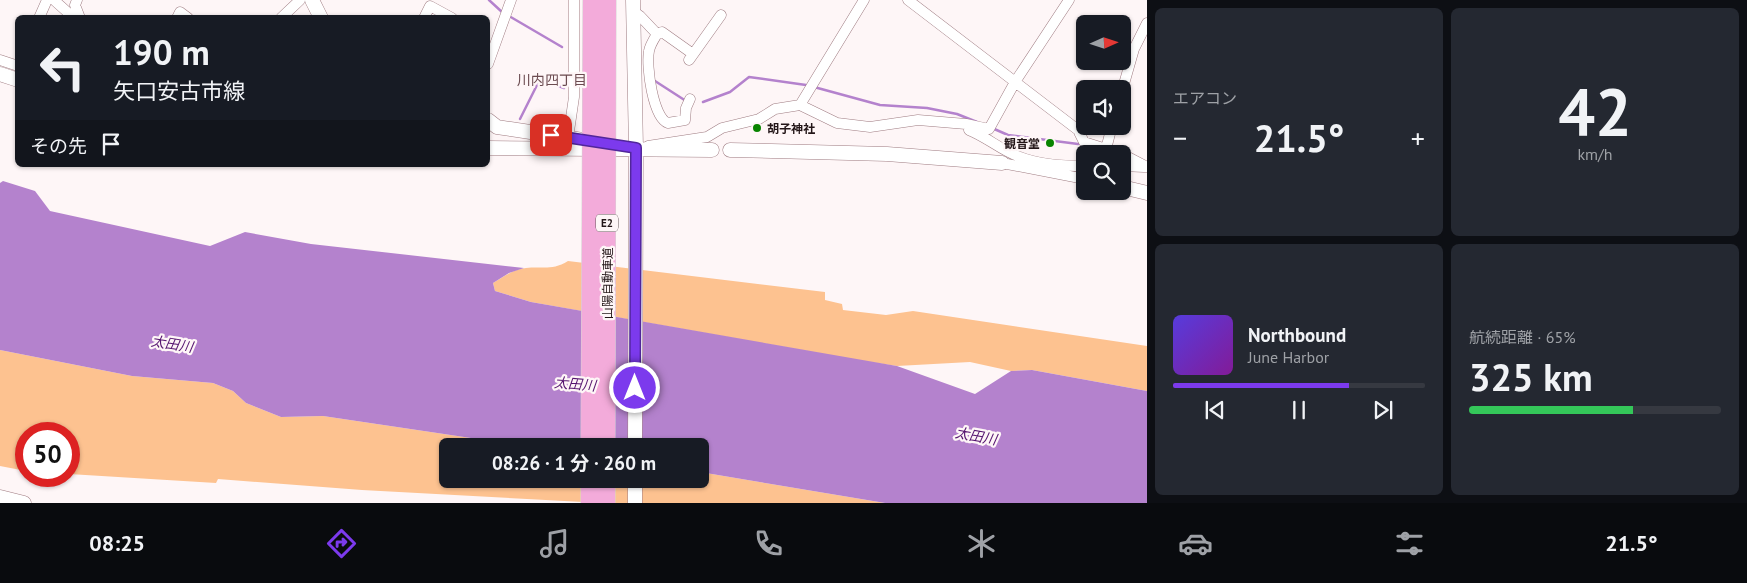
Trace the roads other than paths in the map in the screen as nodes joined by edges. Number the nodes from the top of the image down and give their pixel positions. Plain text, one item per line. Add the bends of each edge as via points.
1 (51, 0) edge
2 (300, 0) edge
3 (312, 0) edge
4 (511, 0) edge
5 (574, 0) edge
6 (592, 0) edge
7 (607, 0) edge
8 (864, 0) edge
9 (908, 0) edge
10 (1069, 0) edge
11 (76, 3) edge
12 (633, 6) edge
13 (42, 15) edge
14 (70, 15) edge
15 (284, 15) edge
16 (320, 15) edge
17 (426, 15) edge
18 (446, 15) edge
19 (721, 19) dead end
20 (1147, 23) edge
21 (657, 34) junction
22 (491, 43) edge
23 (0, 60) edge
24 (15, 65) edge
25 (0, 74) edge
26 (15, 79) edge
27 (1125, 80) edge
28 (1015, 82) junction
29 (690, 99) dead end
30 (800, 105) junction
31 (490, 122) edge
32 (949, 122) junction
33 (568, 138) junction
34 (1093, 145) edge
35 (490, 148) edge
36 (712, 150) joint
37 (730, 150) joint
38 (636, 152) junction
39 (1131, 159) edge
40 (1002, 163) joint
41 (1076, 166) edge
42 (1131, 166) edge
43 (1147, 167) edge
44 (1076, 177) edge
45 (1131, 189) edge
46 (1147, 193) edge
47 (590, 438) edge
48 (606, 438) edge
49 (635, 438) edge
50 (590, 488) edge
51 (606, 488) edge
52 (635, 488) edge
53 (0, 497) edge
54 (24, 503) edge
55 (590, 503) edge
56 (606, 503) edge
57 (635, 503) edge

1 - 11 street
1 - 13 street
1 - 14 street
2 - 15 street
3 - 16 street
4 - 22 street
5 - 33 street via 574,97
6 - 47 highway, 山陽自動車道 / E2, bridge
7 - 48 highway, 山陽自動車道 / E2, bridge
8 - 30 street
9 - 28 street
10 - 28 street
12 - 21 street
12 - 38 street
17 - 18 street via 430,6
19 - 21 street via 710,37 691,57 662,32
20 - 27 street via 1134,50
21 - 29 street via 649,49 648,66 659,115 668,123 685,120
23 - 24 street
25 - 26 street
28 - 32 street via 989,129
28 - 34 street via 1078,130 1084,142
30 - 32 street via 837,123 870,127 918,120
30 - 38 street via 775,109 759,119 722,128 707,137 663,142
31 - 33 street via 497,127
32 - 41 street via 982,135 1020,158
33 - 38 street
35 - 38 street
36 - 37 street
36 - 38 street
37 - 40 street via 887,154
38 - 49 street
39 - 43 street
40 - 44 street
42 - 43 street
45 - 46 street
50 - 55 highway
51 - 56 highway
52 - 57 street
53 - 54 street

